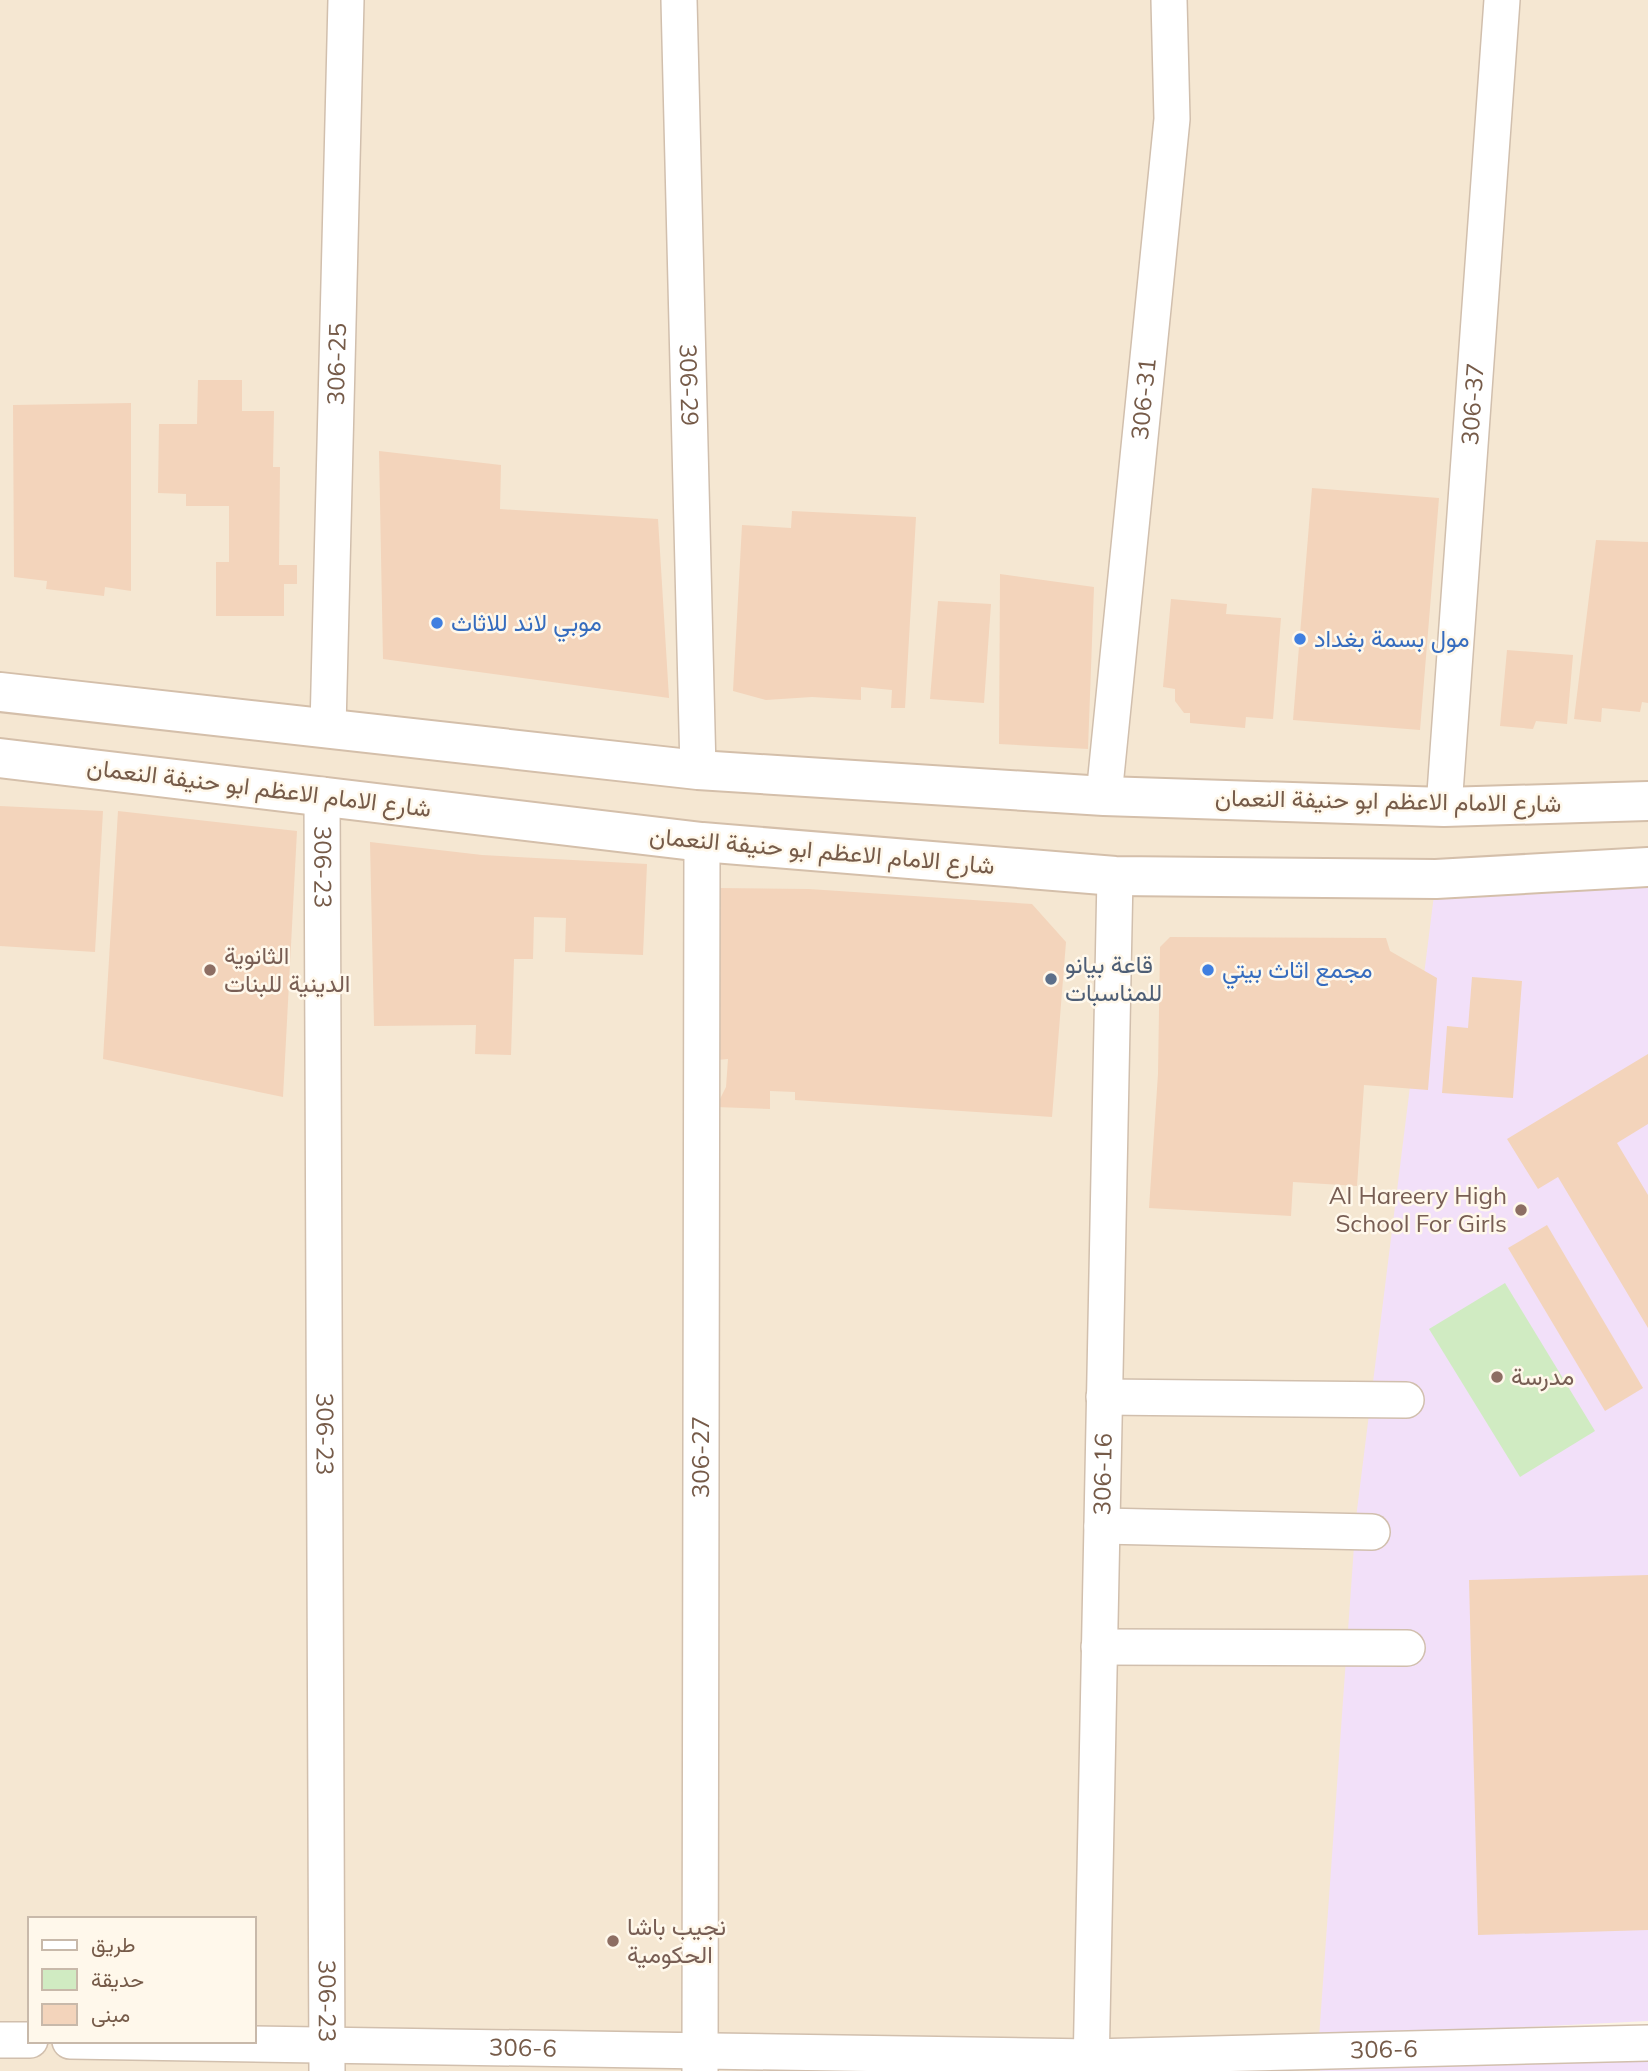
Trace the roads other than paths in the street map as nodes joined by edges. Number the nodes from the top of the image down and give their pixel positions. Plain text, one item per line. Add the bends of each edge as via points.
1 (346, 0) edge
2 (679, 0) edge
3 (1169, 0) edge
4 (1502, 0) edge
5 (0, 692) edge
6 (328, 728) junction
7 (0, 758) edge
8 (698, 770) junction
9 (322, 795) junction
10 (1104, 796) junction
11 (1648, 802) edge
12 (1444, 807) junction
13 (702, 842) junction
14 (1648, 867) edge
15 (1115, 876) junction
16 (1104, 1397) junction
17 (1406, 1399) dead end
18 (1101, 1526) junction
19 (1373, 1532) dead end
20 (1099, 1647) junction
21 (1407, 1648) dead end
22 (0, 2040) edge
23 (28, 2040) edge
24 (98, 2043) edge
25 (1648, 2043) edge
26 (326, 2059) edge
27 (700, 2062) edge
28 (1091, 2064) edge

1 - 6 street, 306-25
2 - 8 street, 306-29
3 - 10 street, 306-31 via 1172,119
4 - 12 street, 306-37
5 - 6 main road, شارع الامام الاعظم ابو حنيفة النعمان
6 - 8 main road, شارع الامام الاعظم ابو حنيفة النعمان
7 - 9 main road, شارع الامام الاعظم ابو حنيفة النعمان
8 - 10 main road, شارع الامام الاعظم ابو حنيفة النعمان
9 - 13 main road, شارع الامام الاعظم ابو حنيفة النعمان
9 - 26 street, 306-23
10 - 12 main road, شارع الامام الاعظم ابو حنيفة النعمان
11 - 12 main road, شارع الامام الاعظم ابو حنيفة النعمان
13 - 15 main road, شارع الامام الاعظم ابو حنيفة النعمان
13 - 27 street, 306-27
14 - 15 main road, شارع الامام الاعظم ابو حنيفة النعمان via 1436,879
15 - 16 street, 306-16
16 - 17 street
16 - 18 street, 306-16
18 - 19 street
18 - 20 street, 306-16
20 - 21 street
20 - 28 street, 306-16
22 - 23 street
24 - 26 street, 306-6
25 - 28 street, 306-6
26 - 27 street, 306-6
27 - 28 street, 306-6

